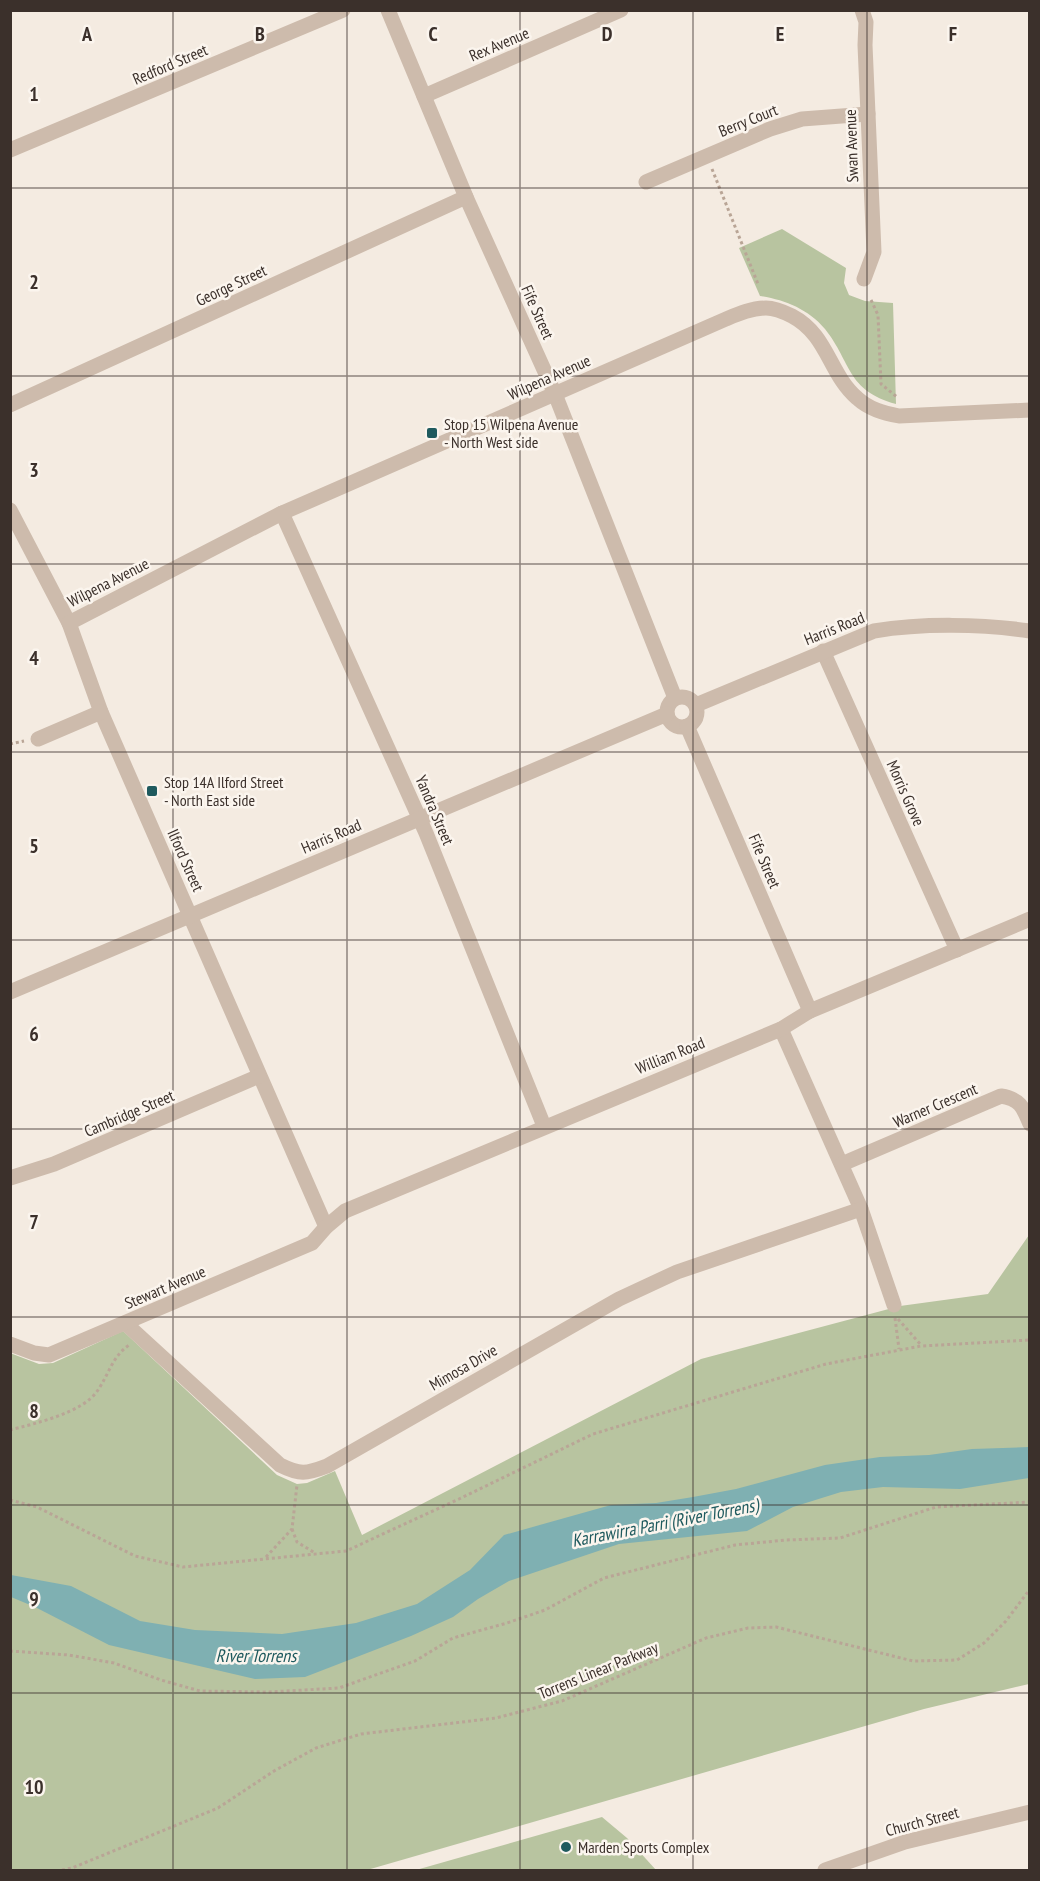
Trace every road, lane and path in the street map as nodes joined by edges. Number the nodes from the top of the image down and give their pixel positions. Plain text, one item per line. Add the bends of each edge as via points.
1 (343, 10) edge
2 (388, 10) edge
3 (621, 10) edge
4 (862, 10) edge
5 (424, 96) junction
6 (868, 114) junction
7 (10, 150) edge
8 (707, 156) junction
9 (646, 182) dead end
10 (466, 196) junction
11 (864, 279) dead end
12 (758, 284) dead end
13 (871, 300) dead end
14 (555, 394) junction
15 (897, 397) dead end
16 (10, 405) edge
17 (1029, 410) edge
18 (10, 510) edge
19 (282, 513) junction
20 (69, 622) junction
21 (1029, 631) edge
22 (823, 651) junction
23 (675, 698) junction
24 (696, 705) junction
25 (101, 712) junction
26 (667, 714) junction
27 (687, 726) junction
28 (38, 739) dead end
29 (420, 818) junction
30 (191, 915) junction
31 (1029, 919) edge
32 (957, 950) junction
33 (10, 992) edge
34 (810, 1011) junction
35 (781, 1029) junction
36 (259, 1076) junction
37 (1029, 1124) edge
38 (544, 1126) junction
39 (842, 1164) junction
40 (10, 1178) edge
41 (861, 1209) junction
42 (326, 1227) junction
43 (894, 1305) dead end
44 (125, 1323) junction
45 (140, 1338) junction
46 (1029, 1340) edge
47 (10, 1344) edge
48 (921, 1346) junction
49 (899, 1349) junction
50 (10, 1430) edge
51 (298, 1472) junction
52 (10, 1500) edge
53 (1029, 1502) edge
54 (292, 1529) junction
55 (315, 1554) junction
56 (264, 1558) junction
57 (1029, 1589) edge
58 (10, 1651) edge
59 (1029, 1812) edge
60 (62, 1870) edge
61 (825, 1870) edge

1 - 7 street, Redford Street
2 - 5 street, Fife Street
3 - 5 street, Rex Avenue
4 - 6 street, Swan Avenue via 866,22
5 - 10 street, Fife Street
6 - 8 street, Berry Court via 802,119
6 - 11 street, Swan Avenue via 874,252
8 - 9 street, Berry Court
8 - 12 path
10 - 14 street, Fife Street
10 - 16 street, George Street
13 - 15 path via 878,315 881,384
14 - 17 street, Wilpena Avenue via 726,319 765,308 782,310 812,329 849,390 877,411 899,416
14 - 19 street, Wilpena Avenue
14 - 23 street, Fife Street
18 - 20 street, Ilford Street
19 - 20 street, Wilpena Avenue
19 - 29 street, Yandra Street
20 - 25 street, Ilford Street
21 - 22 street, Harris Road via 984,626 891,628
22 - 24 street, Harris Road
22 - 32 street, Morris Grove
23 - 24 street via 682,696
23 - 26 street via 669,703
24 - 27 street via 695,720
25 - 28 street
25 - 30 street, Ilford Street
26 - 27 street via 672,724
26 - 29 street, Harris Road
27 - 34 street, Fife Street
29 - 30 street, Harris Road
29 - 38 street, Yandra Street
30 - 33 street, Harris Road
30 - 36 street, Ilford Street
31 - 32 street, William Road
32 - 34 street, William Road
34 - 35 street, William Road
35 - 38 street, William Road
35 - 39 street
36 - 40 street, Cambridge Street via 54,1164
36 - 42 street, Ilford Street
37 - 39 street, Warner Crescent via 1023,1107 1013,1097 1001,1096
38 - 42 street, William Road via 345,1211
39 - 41 street
41 - 43 street
41 - 51 street, Mimosa Drive via 677,1272 628,1294 327,1466 308,1473
42 - 44 street, Stewart Avenue via 312,1243
44 - 45 street
44 - 47 street, Stewart Avenue via 49,1355
45 - 50 path via 112,1363 98,1391 86,1403
45 - 51 street via 280,1465
46 - 48 path
48 - 49 path
48 - 49 path via 895,1315
49 - 55 path via 826,1364 593,1434 346,1551
51 - 54 path
52 - 56 path via 37,1508 135,1556 183,1567
53 - 58 path via 936,1507 840,1538 735,1545 604,1578 545,1610 453,1638 415,1662 339,1688 200,1691 114,1664 69,1655
54 - 55 path via 297,1542
54 - 56 path
55 - 56 path
57 - 60 path, Torrens Linear Parkway via 984,1643 957,1660 913,1661 776,1627 748,1628 706,1638 562,1701 496,1718 361,1734 316,1748 218,1808
59 - 61 street, Church Street via 905,1842

